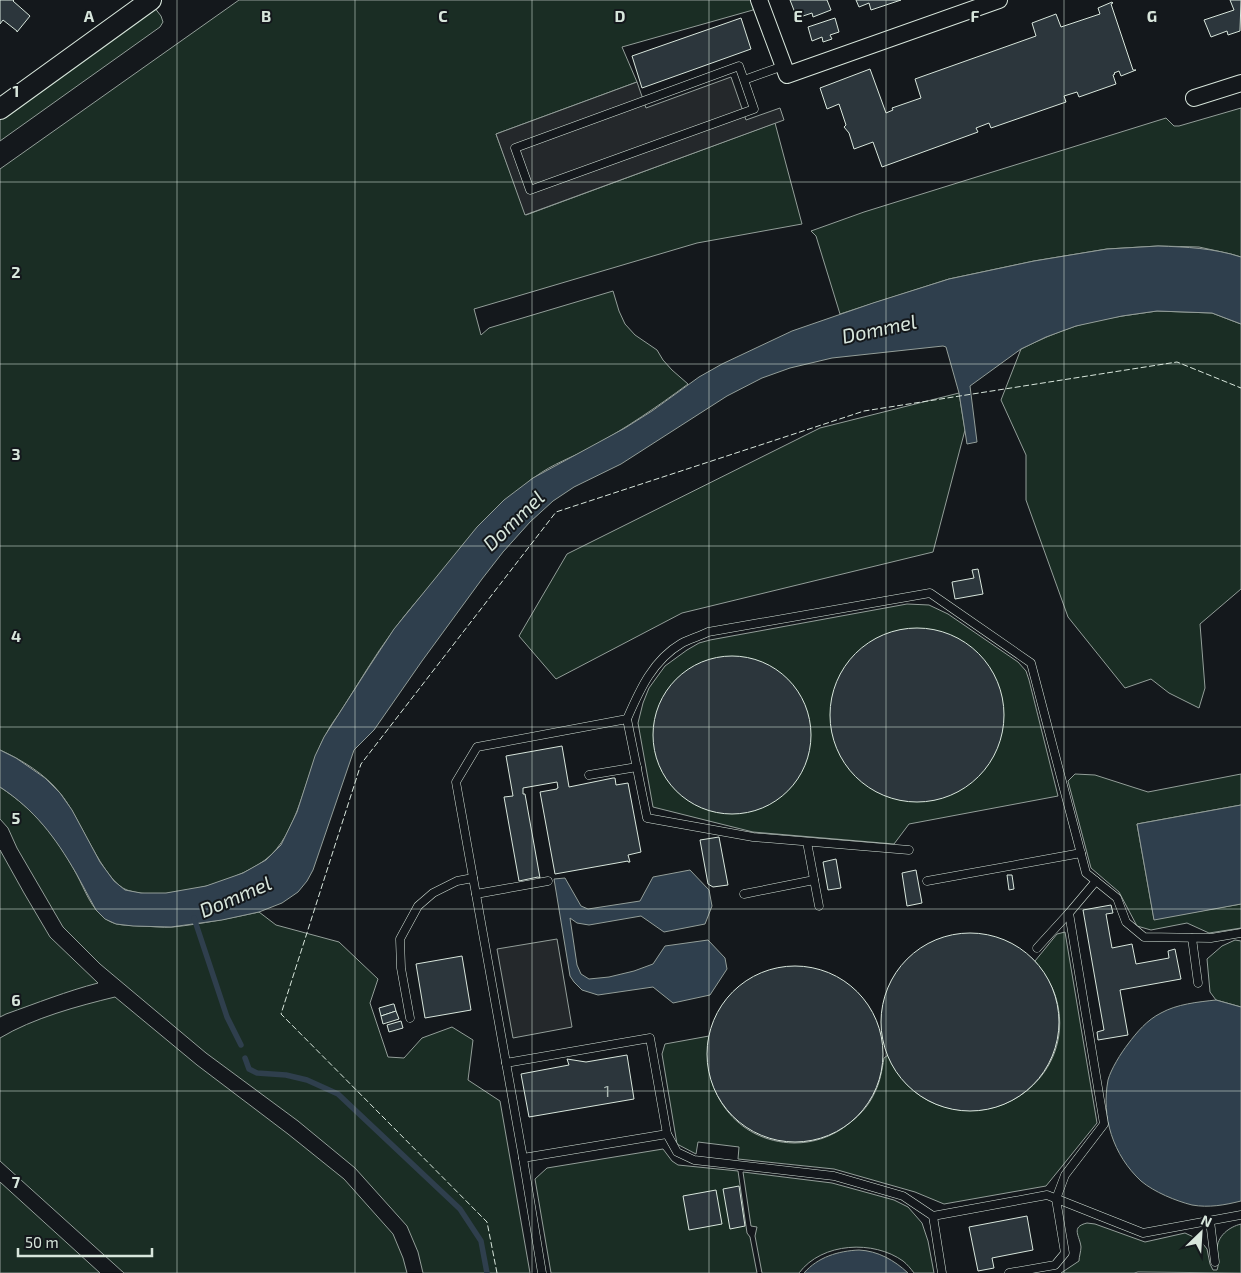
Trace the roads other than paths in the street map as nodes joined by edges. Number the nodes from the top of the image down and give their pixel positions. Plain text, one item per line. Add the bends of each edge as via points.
1 (151, 0) edge
2 (760, 0) edge
3 (999, 0) edge
4 (785, 70) junction
5 (744, 80) junction
6 (1241, 83) edge
7 (1194, 98) dead end
8 (0, 109) edge
9 (627, 719) junction
10 (637, 768) junction
11 (589, 775) dead end
12 (807, 842) junction
13 (909, 850) dead end
14 (1081, 853) junction
15 (473, 878) junction
16 (814, 880) junction
17 (548, 881) dead end
18 (927, 881) dead end
19 (1096, 881) junction
20 (476, 894) junction
21 (744, 894) dead end
22 (819, 906) dead end
23 (1069, 913) junction
24 (1241, 933) edge
25 (1192, 938) junction
26 (1037, 948) dead end
27 (1198, 983) dead end
28 (410, 1018) dead end
29 (506, 1063) junction
30 (667, 1134) junction
31 (523, 1158) junction
32 (1056, 1199) junction
33 (1241, 1215) edge
34 (933, 1216) junction
35 (1210, 1221) junction
36 (1215, 1262) dead end
37 (542, 1273) edge
38 (942, 1273) edge
39 (1009, 1273) edge

1 - 8 street
2 - 4 street
3 - 4 street
4 - 5 lane
5 - 5 lane via 739,66 515,148 530,190 754,109
6 - 7 street
9 - 10 lane
9 - 14 lane via 642,685 660,660 682,643 708,632 930,593 1031,663
9 - 15 lane via 477,746 456,782
10 - 11 lane
10 - 12 lane via 647,818 752,837
12 - 13 lane
12 - 16 lane
14 - 18 lane
14 - 19 lane via 1086,873
15 - 20 lane
15 - 28 lane via 457,881 432,893 418,906 400,940 401,968
16 - 21 lane
16 - 22 lane
17 - 20 lane
19 - 23 lane
19 - 25 lane via 1117,898 1126,922 1144,937
20 - 29 lane
23 - 26 lane
23 - 32 lane via 1104,1124 1066,1175
24 - 25 lane
25 - 27 lane
29 - 30 lane via 650,1038
29 - 31 lane
30 - 31 lane
30 - 34 lane via 677,1152 694,1160 834,1176 903,1196
31 - 37 lane
32 - 34 lane via 1047,1195
32 - 35 lane via 1143,1233
32 - 39 lane via 1065,1252 1055,1265
33 - 35 lane
34 - 38 lane
35 - 36 lane

